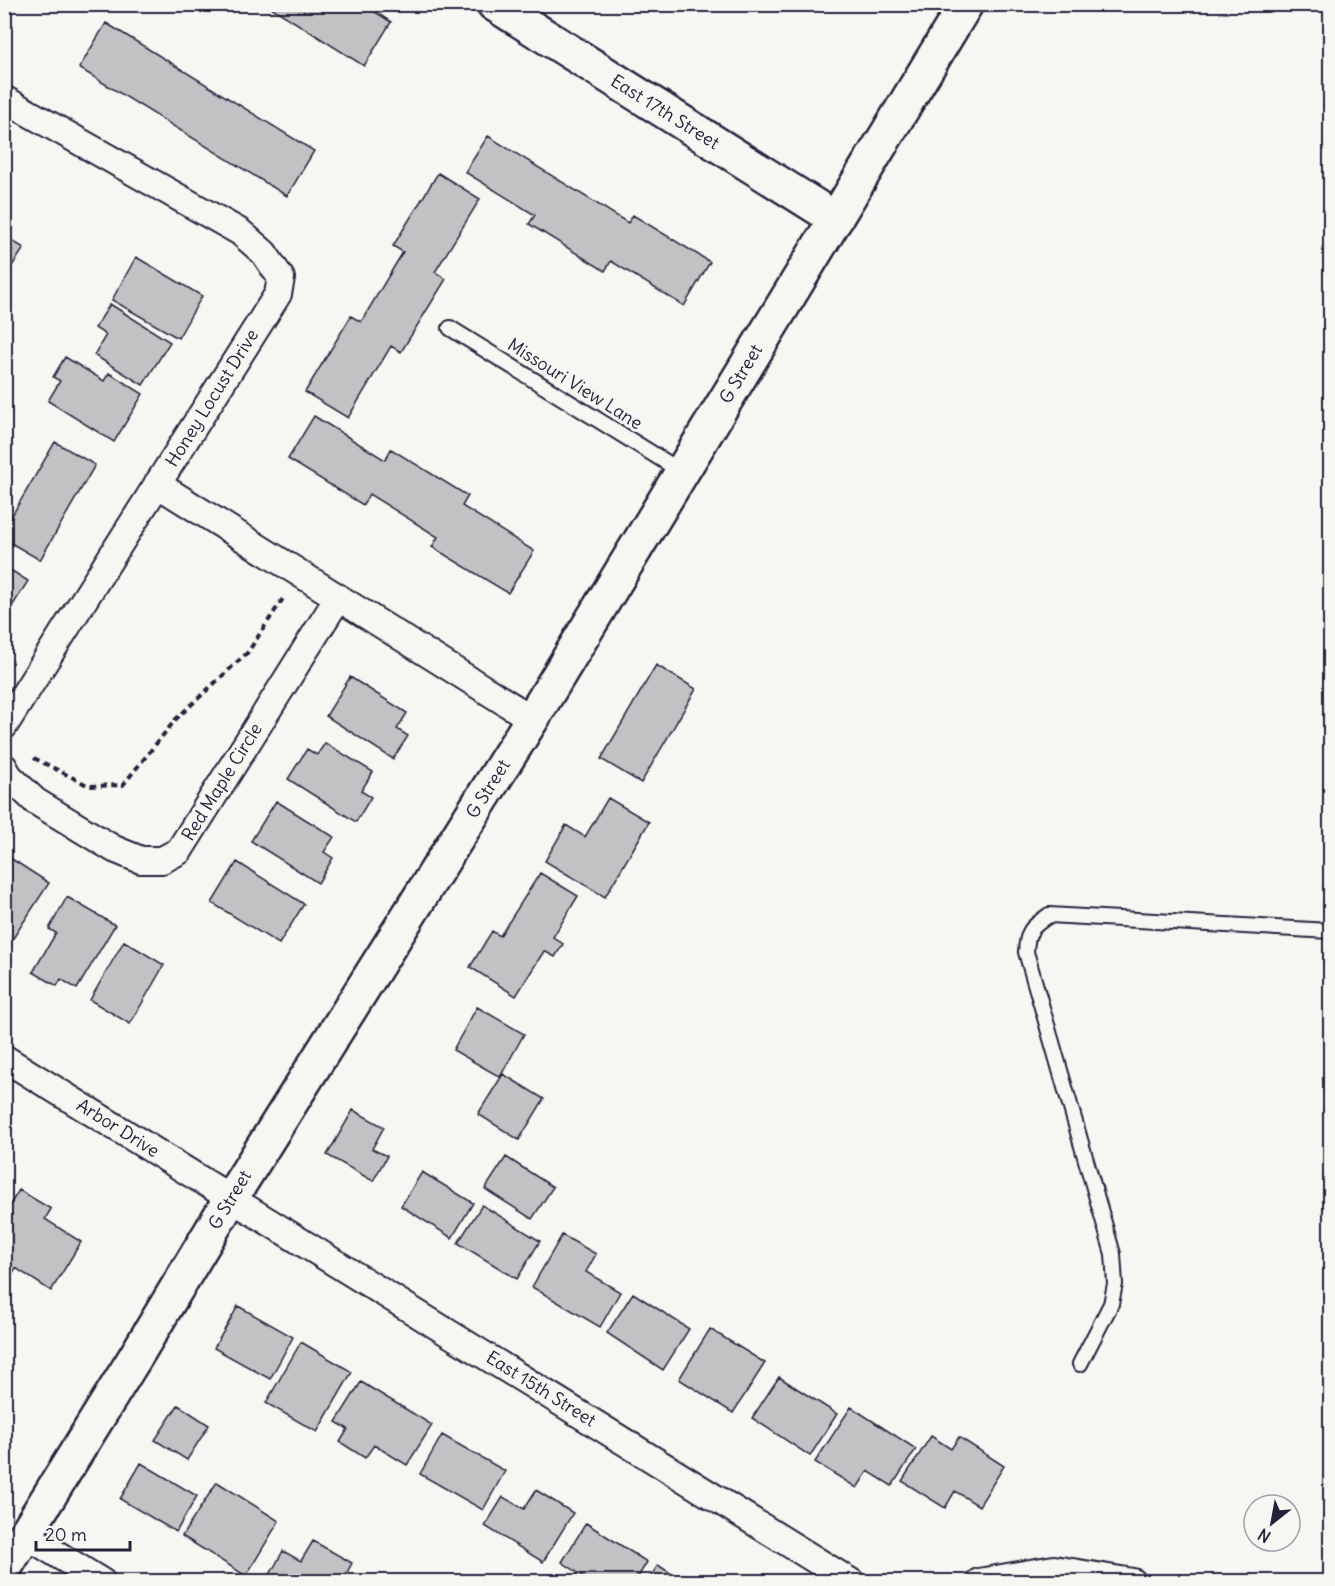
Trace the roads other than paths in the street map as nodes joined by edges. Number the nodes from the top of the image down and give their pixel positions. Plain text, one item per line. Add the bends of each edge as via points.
1 (494, 4) edge
2 (966, 4) edge
3 (4, 99) edge
4 (836, 219) junction
5 (450, 328) dead end
6 (682, 472) junction
7 (157, 484) junction
8 (338, 598) junction
9 (532, 719) junction
10 (4, 726) edge
11 (4, 767) edge
12 (1330, 931) edge
13 (4, 1058) edge
14 (231, 1198) junction
15 (1080, 1364) dead end
16 (26, 1535) junction
17 (4, 1569) edge
18 (102, 1581) edge
19 (851, 1581) edge
20 (979, 1581) edge
21 (1133, 1581) edge

1 - 4 main road, East 17th Street
2 - 4 main road, G Street
3 - 7 street, Honey Locust Drive via 240,232 264,253 281,278 278,294
4 - 6 main road, G Street
5 - 6 lane, Missouri View Lane
6 - 9 main road, G Street
7 - 8 street, Honey Locust Drive
7 - 10 street
8 - 9 street, Honey Locust Drive
8 - 11 street, Red Maple Circle via 178,851 162,860 141,860 114,849 35,801 9,777
9 - 14 main road, G Street
12 - 15 lane via 1049,915 1031,928 1026,952 1113,1254 1115,1284 1111,1304
13 - 14 street, Arbor Drive
14 - 16 main road, G Street
14 - 19 street, East 15th Street
16 - 17 main road, G Street
16 - 18 street
20 - 21 street via 1054,1569

